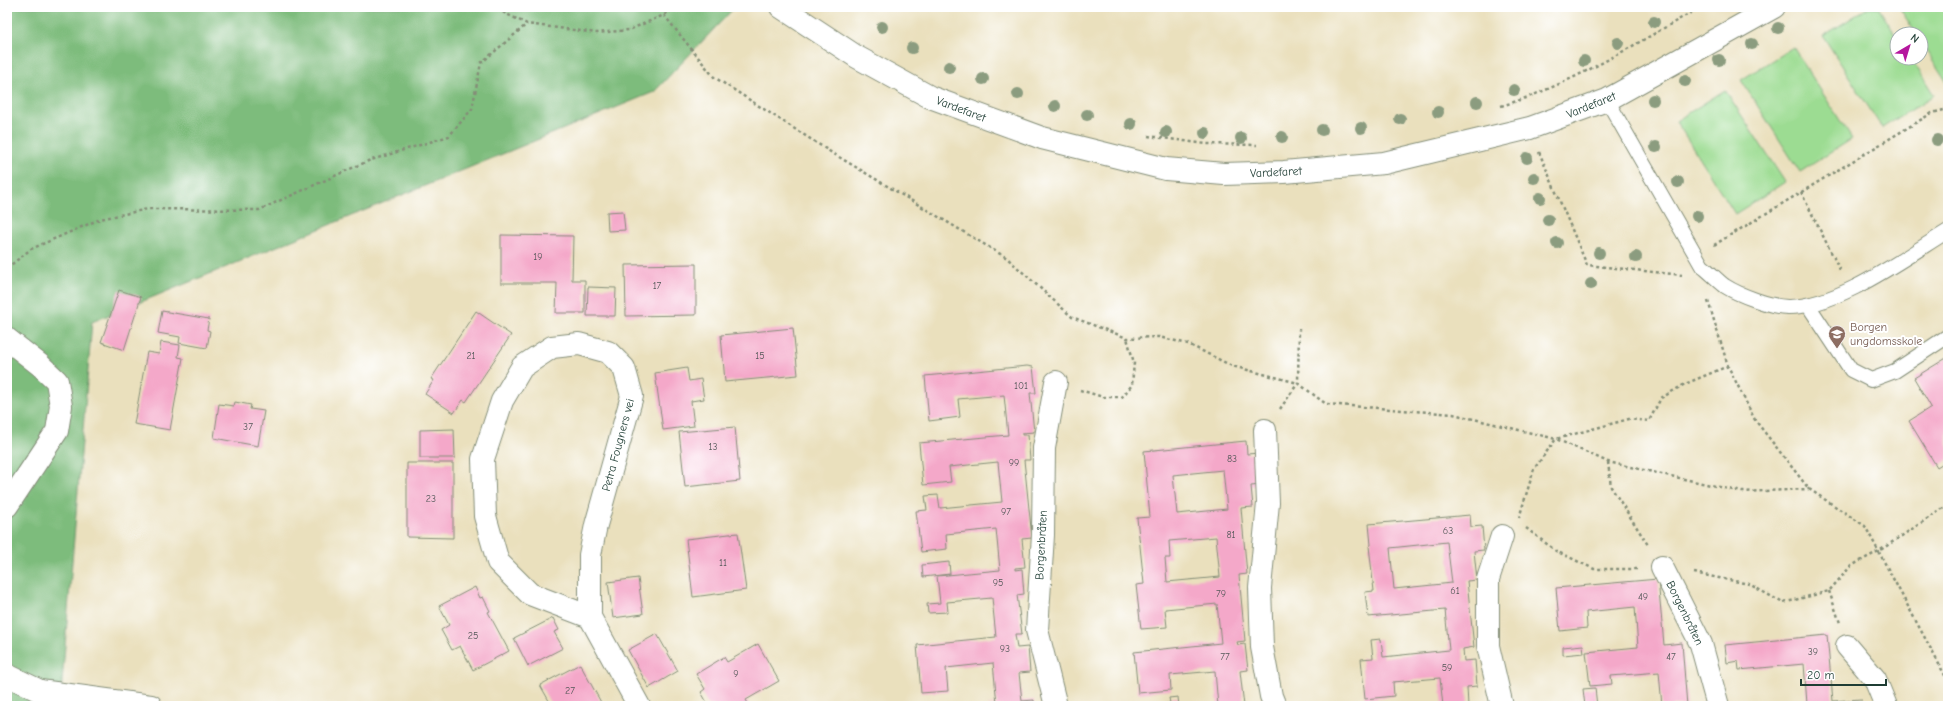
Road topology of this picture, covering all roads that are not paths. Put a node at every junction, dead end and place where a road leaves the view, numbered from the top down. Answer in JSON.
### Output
{"nodes":[{"id":1,"x":781,"y":7,"type":"edge"},
{"id":2,"x":1774,"y":7,"type":"edge"},
{"id":3,"x":1607,"y":100,"type":"junction"},
{"id":4,"x":1948,"y":231,"type":"edge"},
{"id":5,"x":1808,"y":305,"type":"junction"},
{"id":6,"x":1948,"y":336,"type":"edge"},
{"id":7,"x":7,"y":339,"type":"edge"},
{"id":8,"x":1056,"y":382,"type":"road end"},
{"id":9,"x":1265,"y":430,"type":"road end"},
{"id":10,"x":7,"y":506,"type":"edge"},
{"id":11,"x":1502,"y":536,"type":"road end"},
{"id":12,"x":1662,"y":567,"type":"road end"},
{"id":13,"x":590,"y":617,"type":"junction"},
{"id":14,"x":1847,"y":646,"type":"road end"},
{"id":15,"x":7,"y":675,"type":"edge"},
{"id":16,"x":151,"y":706,"type":"edge"},
{"id":17,"x":639,"y":706,"type":"edge"},
{"id":18,"x":1056,"y":706,"type":"edge"},
{"id":19,"x":1275,"y":706,"type":"edge"},
{"id":20,"x":1502,"y":706,"type":"edge"},
{"id":21,"x":1718,"y":706,"type":"edge"},
{"id":22,"x":1886,"y":706,"type":"edge"}],
"edges":[{"from":1,"to":3,"type":"street","name":"Vardefaret"},
{"from":2,"to":3,"type":"street","name":"Vardefaret"},
{"from":3,"to":5,"type":"lane"},
{"from":4,"to":5,"type":"lane"},
{"from":5,"to":6,"type":"lane"},
{"from":7,"to":10,"type":"street"},
{"from":8,"to":18,"type":"street","name":"Borgenbråten"},
{"from":9,"to":19,"type":"street"},
{"from":11,"to":20,"type":"street"},
{"from":12,"to":21,"type":"street","name":"Borgenbråten"},
{"from":13,"to":13,"type":"street","name":"Petra Fougners vei"},
{"from":13,"to":17,"type":"street","name":"Petra Fougners vei"},
{"from":14,"to":22,"type":"street"},
{"from":15,"to":16,"type":"street"}]}
